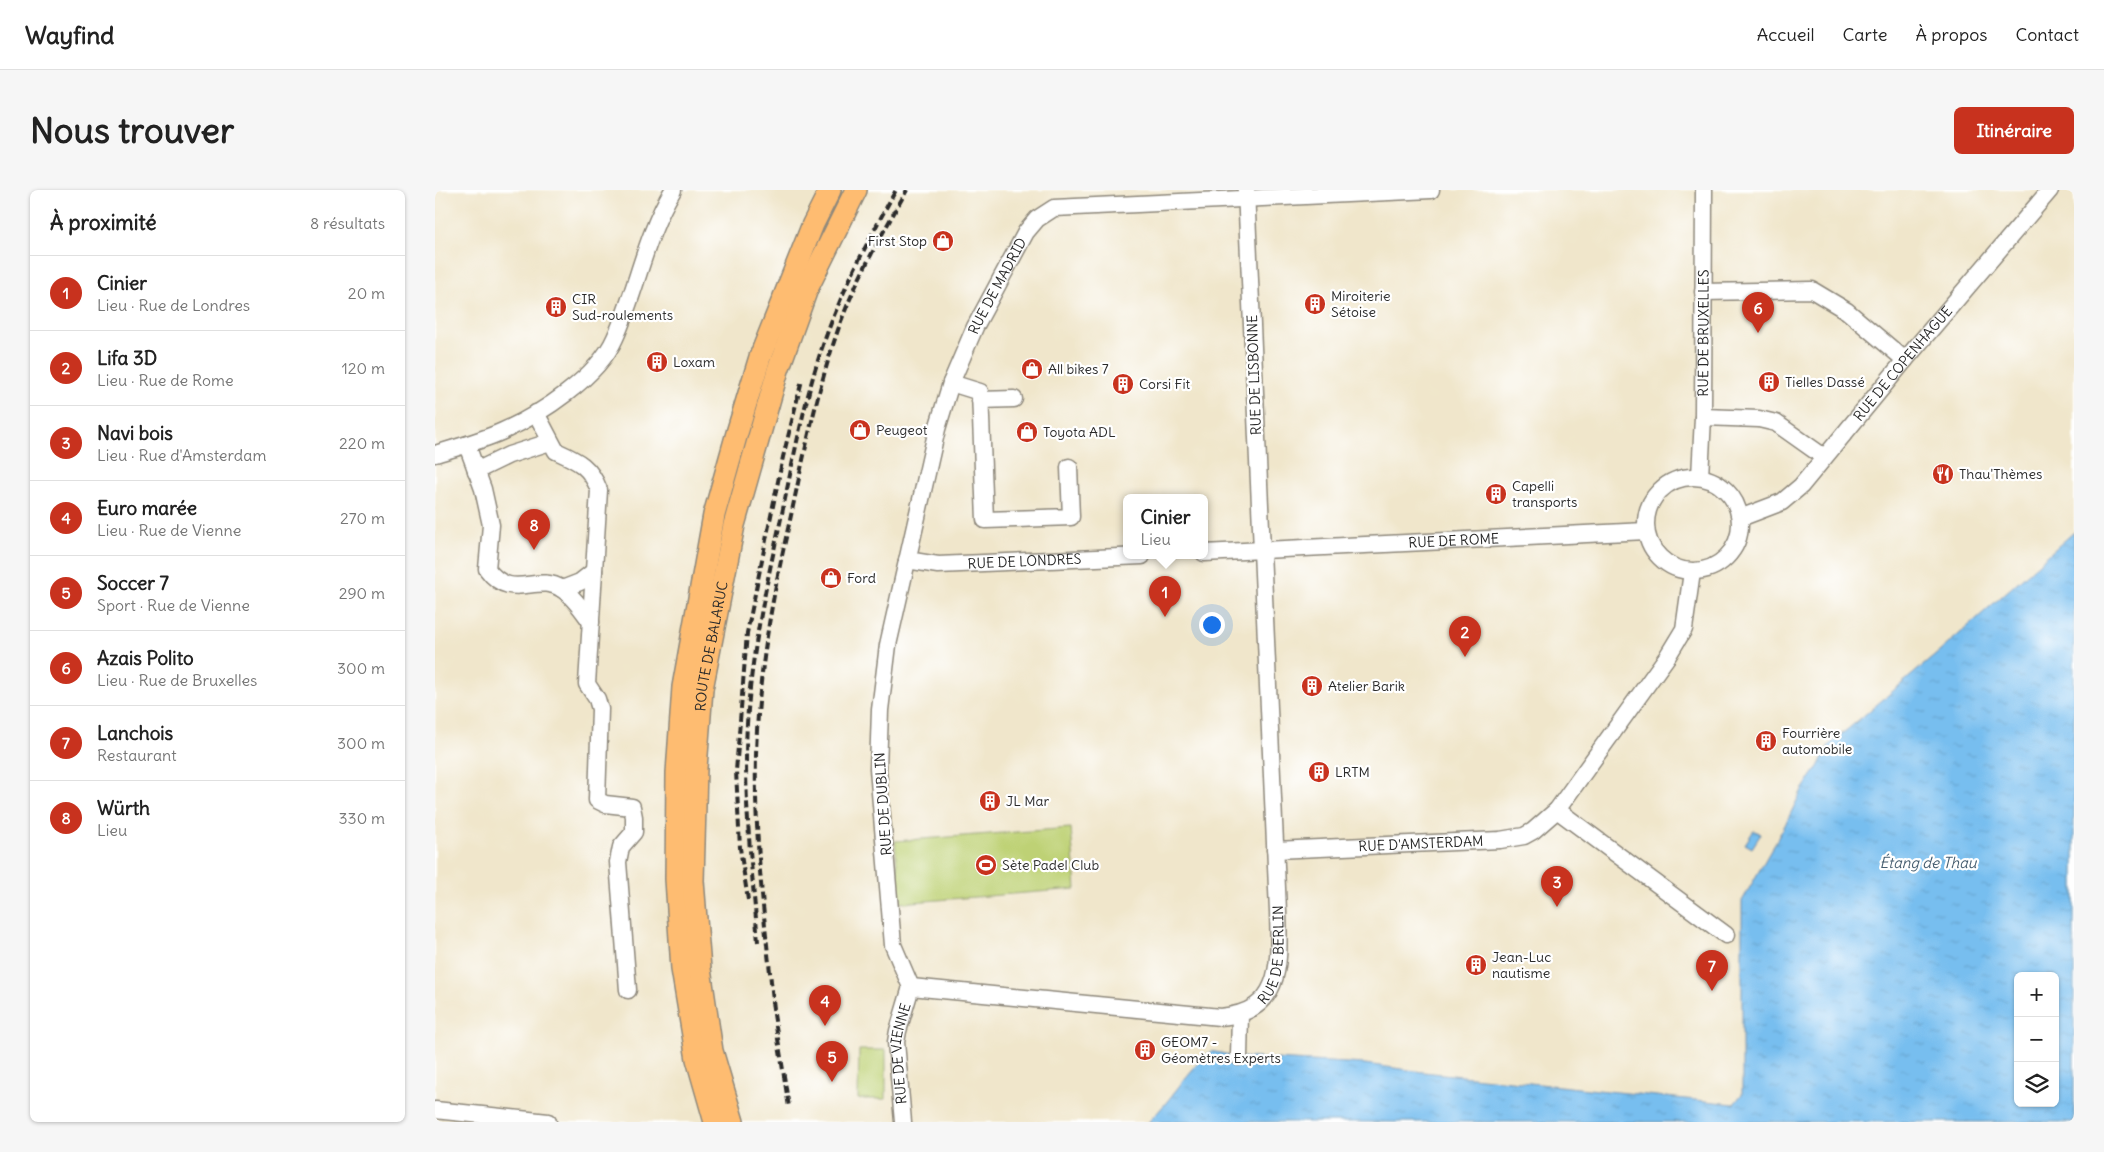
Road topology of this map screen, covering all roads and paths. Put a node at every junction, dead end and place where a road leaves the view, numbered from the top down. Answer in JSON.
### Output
{"nodes":[{"id":1,"x":673,"y":190,"type":"edge"},
{"id":2,"x":830,"y":190,"type":"edge"},
{"id":3,"x":856,"y":190,"type":"edge"},
{"id":4,"x":1431,"y":190,"type":"edge"},
{"id":5,"x":1704,"y":190,"type":"edge"},
{"id":6,"x":2050,"y":190,"type":"edge"},
{"id":7,"x":1246,"y":194,"type":"edge"},
{"id":8,"x":1703,"y":292,"type":"junction"},
{"id":9,"x":1905,"y":360,"type":"junction"},
{"id":10,"x":951,"y":383,"type":"junction"},
{"id":11,"x":1014,"y":399,"type":"dead end"},
{"id":12,"x":980,"y":400,"type":"junction"},
{"id":13,"x":536,"y":413,"type":"junction"},
{"id":14,"x":1703,"y":417,"type":"junction"},
{"id":15,"x":549,"y":442,"type":"junction"},
{"id":16,"x":467,"y":445,"type":"junction"},
{"id":17,"x":435,"y":454,"type":"edge"},
{"id":18,"x":1824,"y":457,"type":"junction"},
{"id":19,"x":1069,"y":467,"type":"dead end"},
{"id":20,"x":476,"y":471,"type":"junction"},
{"id":21,"x":1700,"y":477,"type":"junction"},
{"id":22,"x":1740,"y":518,"type":"junction"},
{"id":23,"x":1646,"y":532,"type":"junction"},
{"id":24,"x":1261,"y":550,"type":"junction"},
{"id":25,"x":1208,"y":553,"type":"edge"},
{"id":26,"x":1123,"y":557,"type":"edge"},
{"id":27,"x":907,"y":560,"type":"junction"},
{"id":28,"x":594,"y":571,"type":"junction"},
{"id":29,"x":1692,"y":572,"type":"junction"},
{"id":30,"x":562,"y":589,"type":"junction"},
{"id":31,"x":591,"y":622,"type":"junction"},
{"id":32,"x":1557,"y":810,"type":"junction"},
{"id":33,"x":1275,"y":850,"type":"junction"},
{"id":34,"x":1726,"y":935,"type":"dead end"},
{"id":35,"x":911,"y":986,"type":"junction"},
{"id":36,"x":628,"y":990,"type":"dead end"},
{"id":37,"x":1240,"y":1014,"type":"junction"},
{"id":38,"x":1239,"y":1057,"type":"dead end"},
{"id":39,"x":435,"y":1110,"type":"edge"},
{"id":40,"x":548,"y":1122,"type":"edge"},
{"id":41,"x":715,"y":1122,"type":"edge"},
{"id":42,"x":733,"y":1122,"type":"edge"},
{"id":43,"x":903,"y":1122,"type":"edge"}],
"edges":[{"from":1,"to":13,"type":"street"},
{"from":2,"to":41,"type":"main road","name":"ROUTE DE BALARUC"},
{"from":3,"to":42,"type":"main road","name":"ROUTE DE BALARUC"},
{"from":4,"to":7,"type":"street","name":"RUE DE MADRID"},
{"from":5,"to":8,"type":"street","name":"RUE DE BRUXELLES"},
{"from":6,"to":9,"type":"street","name":"RUE DE COPENHAGUE"},
{"from":7,"to":10,"type":"street","name":"RUE DE MADRID"},
{"from":7,"to":24,"type":"street","name":"RUE DE LISBONNE"},
{"from":8,"to":9,"type":"street"},
{"from":8,"to":14,"type":"street","name":"RUE DE BRUXELLES"},
{"from":9,"to":18,"type":"street","name":"RUE DE COPENHAGUE"},
{"from":10,"to":12,"type":"street"},
{"from":10,"to":27,"type":"street","name":"RUE DE MADRID"},
{"from":11,"to":12,"type":"street"},
{"from":12,"to":19,"type":"street"},
{"from":13,"to":15,"type":"street"},
{"from":13,"to":16,"type":"street"},
{"from":14,"to":18,"type":"street"},
{"from":14,"to":21,"type":"street","name":"RUE DE BRUXELLES"},
{"from":15,"to":20,"type":"street"},
{"from":15,"to":28,"type":"street"},
{"from":16,"to":17,"type":"street"},
{"from":16,"to":20,"type":"street"},
{"from":18,"to":22,"type":"street","name":"RUE DE COPENHAGUE"},
{"from":20,"to":30,"type":"street"},
{"from":21,"to":22,"type":"street"},
{"from":21,"to":23,"type":"street"},
{"from":22,"to":29,"type":"street"},
{"from":23,"to":24,"type":"street","name":"RUE DE ROME"},
{"from":23,"to":29,"type":"street"},
{"from":24,"to":25,"type":"street"},
{"from":24,"to":33,"type":"street","name":"RUE DE BERLIN"},
{"from":26,"to":27,"type":"street","name":"RUE DE LONDRES"},
{"from":27,"to":35,"type":"street","name":"RUE DE DUBLIN"},
{"from":28,"to":30,"type":"street"},
{"from":28,"to":31,"type":"street"},
{"from":29,"to":32,"type":"street","name":"RUE D'AMSTERDAM"},
{"from":30,"to":31,"type":"street"},
{"from":31,"to":36,"type":"street"},
{"from":32,"to":33,"type":"street","name":"RUE D'AMSTERDAM"},
{"from":32,"to":34,"type":"street"},
{"from":33,"to":37,"type":"street","name":"RUE DE BERLIN"},
{"from":35,"to":37,"type":"street","name":"RUE DE BERLIN"},
{"from":35,"to":43,"type":"street","name":"RUE DE VIENNE"},
{"from":37,"to":38,"type":"street"},
{"from":39,"to":40,"type":"street"}]}
